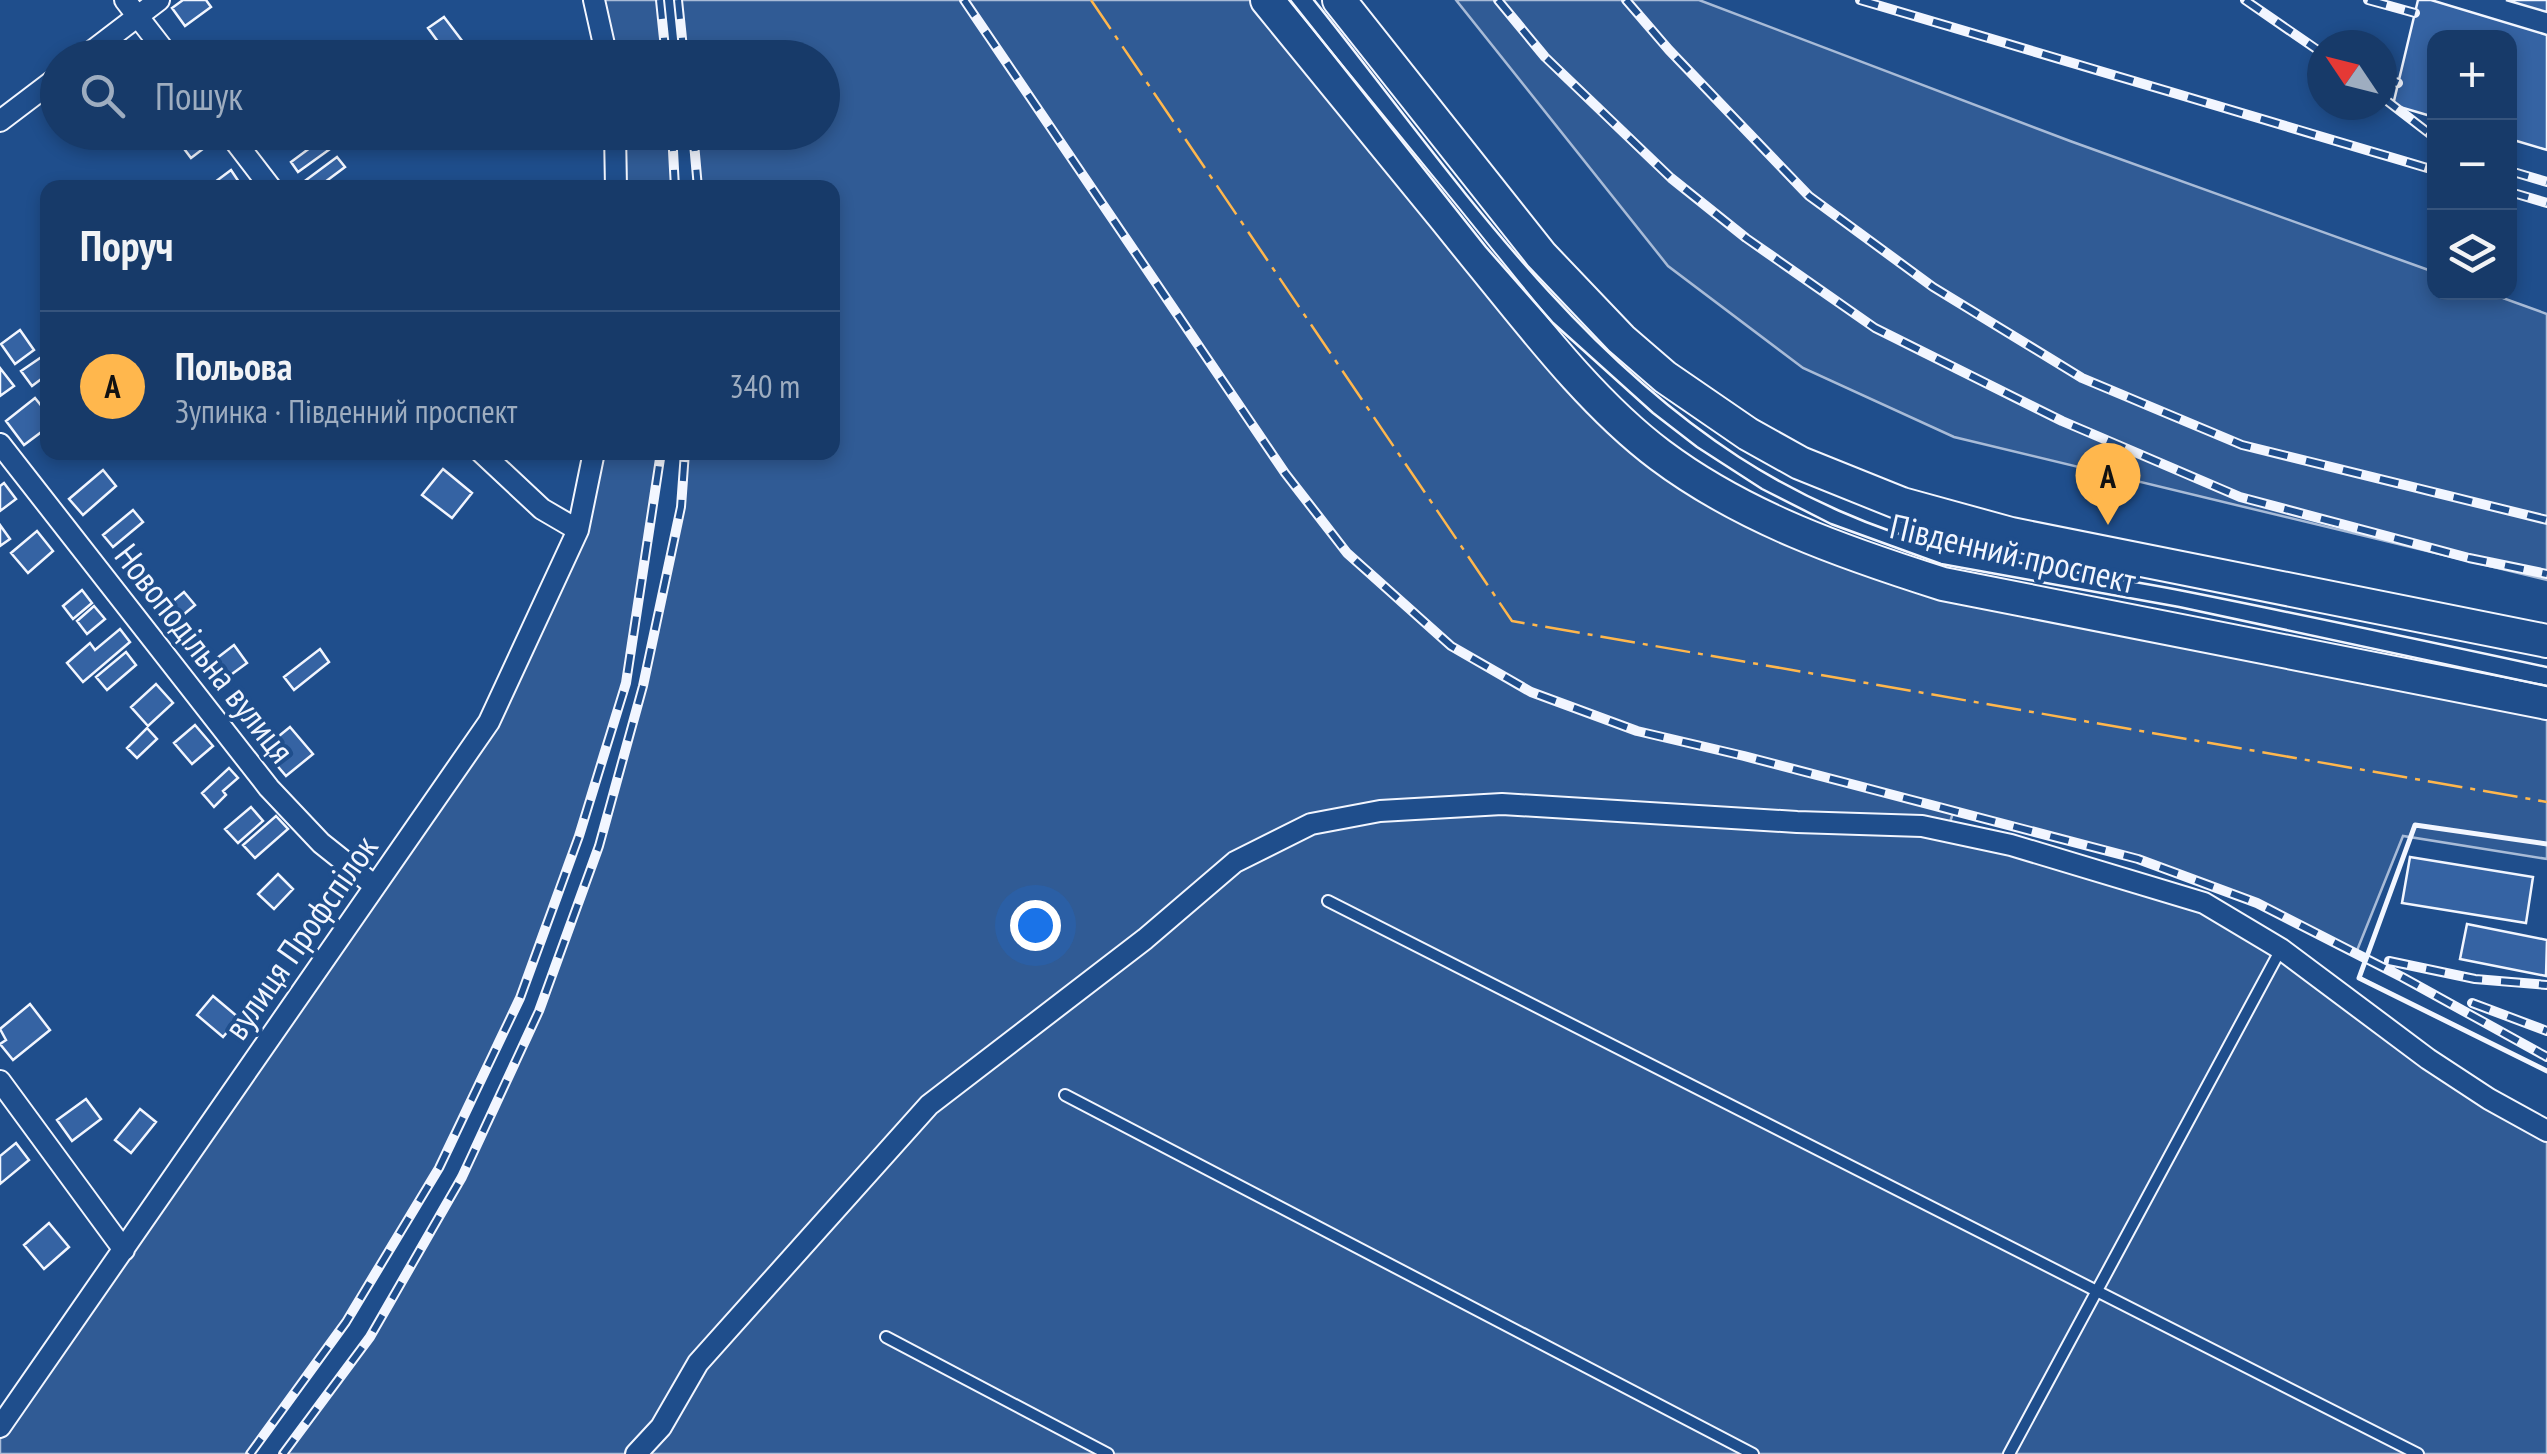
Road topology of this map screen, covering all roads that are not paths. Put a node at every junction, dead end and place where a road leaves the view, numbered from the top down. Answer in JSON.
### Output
{"nodes":[{"id":1,"x":158,"y":0,"type":"edge"},
{"id":2,"x":594,"y":0,"type":"edge"},
{"id":3,"x":1267,"y":0,"type":"edge"},
{"id":4,"x":1340,"y":0,"type":"edge"},
{"id":5,"x":132,"y":8,"type":"edge"},
{"id":6,"x":101,"y":40,"type":"edge"},
{"id":7,"x":156,"y":40,"type":"edge"},
{"id":8,"x":603,"y":40,"type":"edge"},
{"id":9,"x":40,"y":90,"type":"edge"},
{"id":10,"x":0,"y":120,"type":"edge"},
{"id":11,"x":242,"y":150,"type":"edge"},
{"id":12,"x":615,"y":150,"type":"edge"},
{"id":13,"x":265,"y":180,"type":"edge"},
{"id":14,"x":616,"y":180,"type":"edge"},
{"id":15,"x":0,"y":444,"type":"edge"},
{"id":16,"x":490,"y":460,"type":"edge"},
{"id":17,"x":592,"y":460,"type":"edge"},
{"id":18,"x":578,"y":530,"type":"junction"},
{"id":19,"x":2547,"y":641,"type":"edge"},
{"id":20,"x":2547,"y":703,"type":"edge"},
{"id":21,"x":374,"y":886,"type":"junction"},
{"id":22,"x":1328,"y":902,"type":"dead end"},
{"id":23,"x":2280,"y":948,"type":"junction"},
{"id":24,"x":0,"y":1082,"type":"edge"},
{"id":25,"x":1066,"y":1095,"type":"dead end"},
{"id":26,"x":2547,"y":1131,"type":"edge"},
{"id":27,"x":124,"y":1250,"type":"junction"},
{"id":28,"x":2097,"y":1292,"type":"junction"},
{"id":29,"x":886,"y":1336,"type":"dead end"},
{"id":30,"x":0,"y":1428,"type":"edge"},
{"id":31,"x":636,"y":1454,"type":"edge"},
{"id":32,"x":1108,"y":1454,"type":"edge"},
{"id":33,"x":1753,"y":1454,"type":"edge"},
{"id":34,"x":2009,"y":1454,"type":"edge"},
{"id":35,"x":2418,"y":1454,"type":"edge"}],
"edges":[{"from":1,"to":5,"type":"street"},
{"from":2,"to":8,"type":"street"},
{"from":3,"to":20,"type":"main road","name":"Південний проспект"},
{"from":4,"to":19,"type":"main road","name":"Південний проспект"},
{"from":5,"to":6,"type":"street"},
{"from":5,"to":7,"type":"street"},
{"from":9,"to":10,"type":"street"},
{"from":11,"to":13,"type":"street"},
{"from":12,"to":14,"type":"street"},
{"from":15,"to":21,"type":"street","name":"Новоподільна вулиця"},
{"from":16,"to":18,"type":"street"},
{"from":17,"to":18,"type":"street","name":"вулиця Профспілок"},
{"from":18,"to":21,"type":"street","name":"вулиця Профспілок"},
{"from":21,"to":27,"type":"street","name":"вулиця Профспілок"},
{"from":22,"to":28,"type":"lane"},
{"from":23,"to":26,"type":"street"},
{"from":23,"to":28,"type":"lane"},
{"from":23,"to":31,"type":"street"},
{"from":24,"to":27,"type":"street"},
{"from":25,"to":33,"type":"lane"},
{"from":27,"to":30,"type":"street","name":"вулиця Профспілок"},
{"from":28,"to":34,"type":"lane"},
{"from":28,"to":35,"type":"lane"},
{"from":29,"to":32,"type":"lane"}]}
